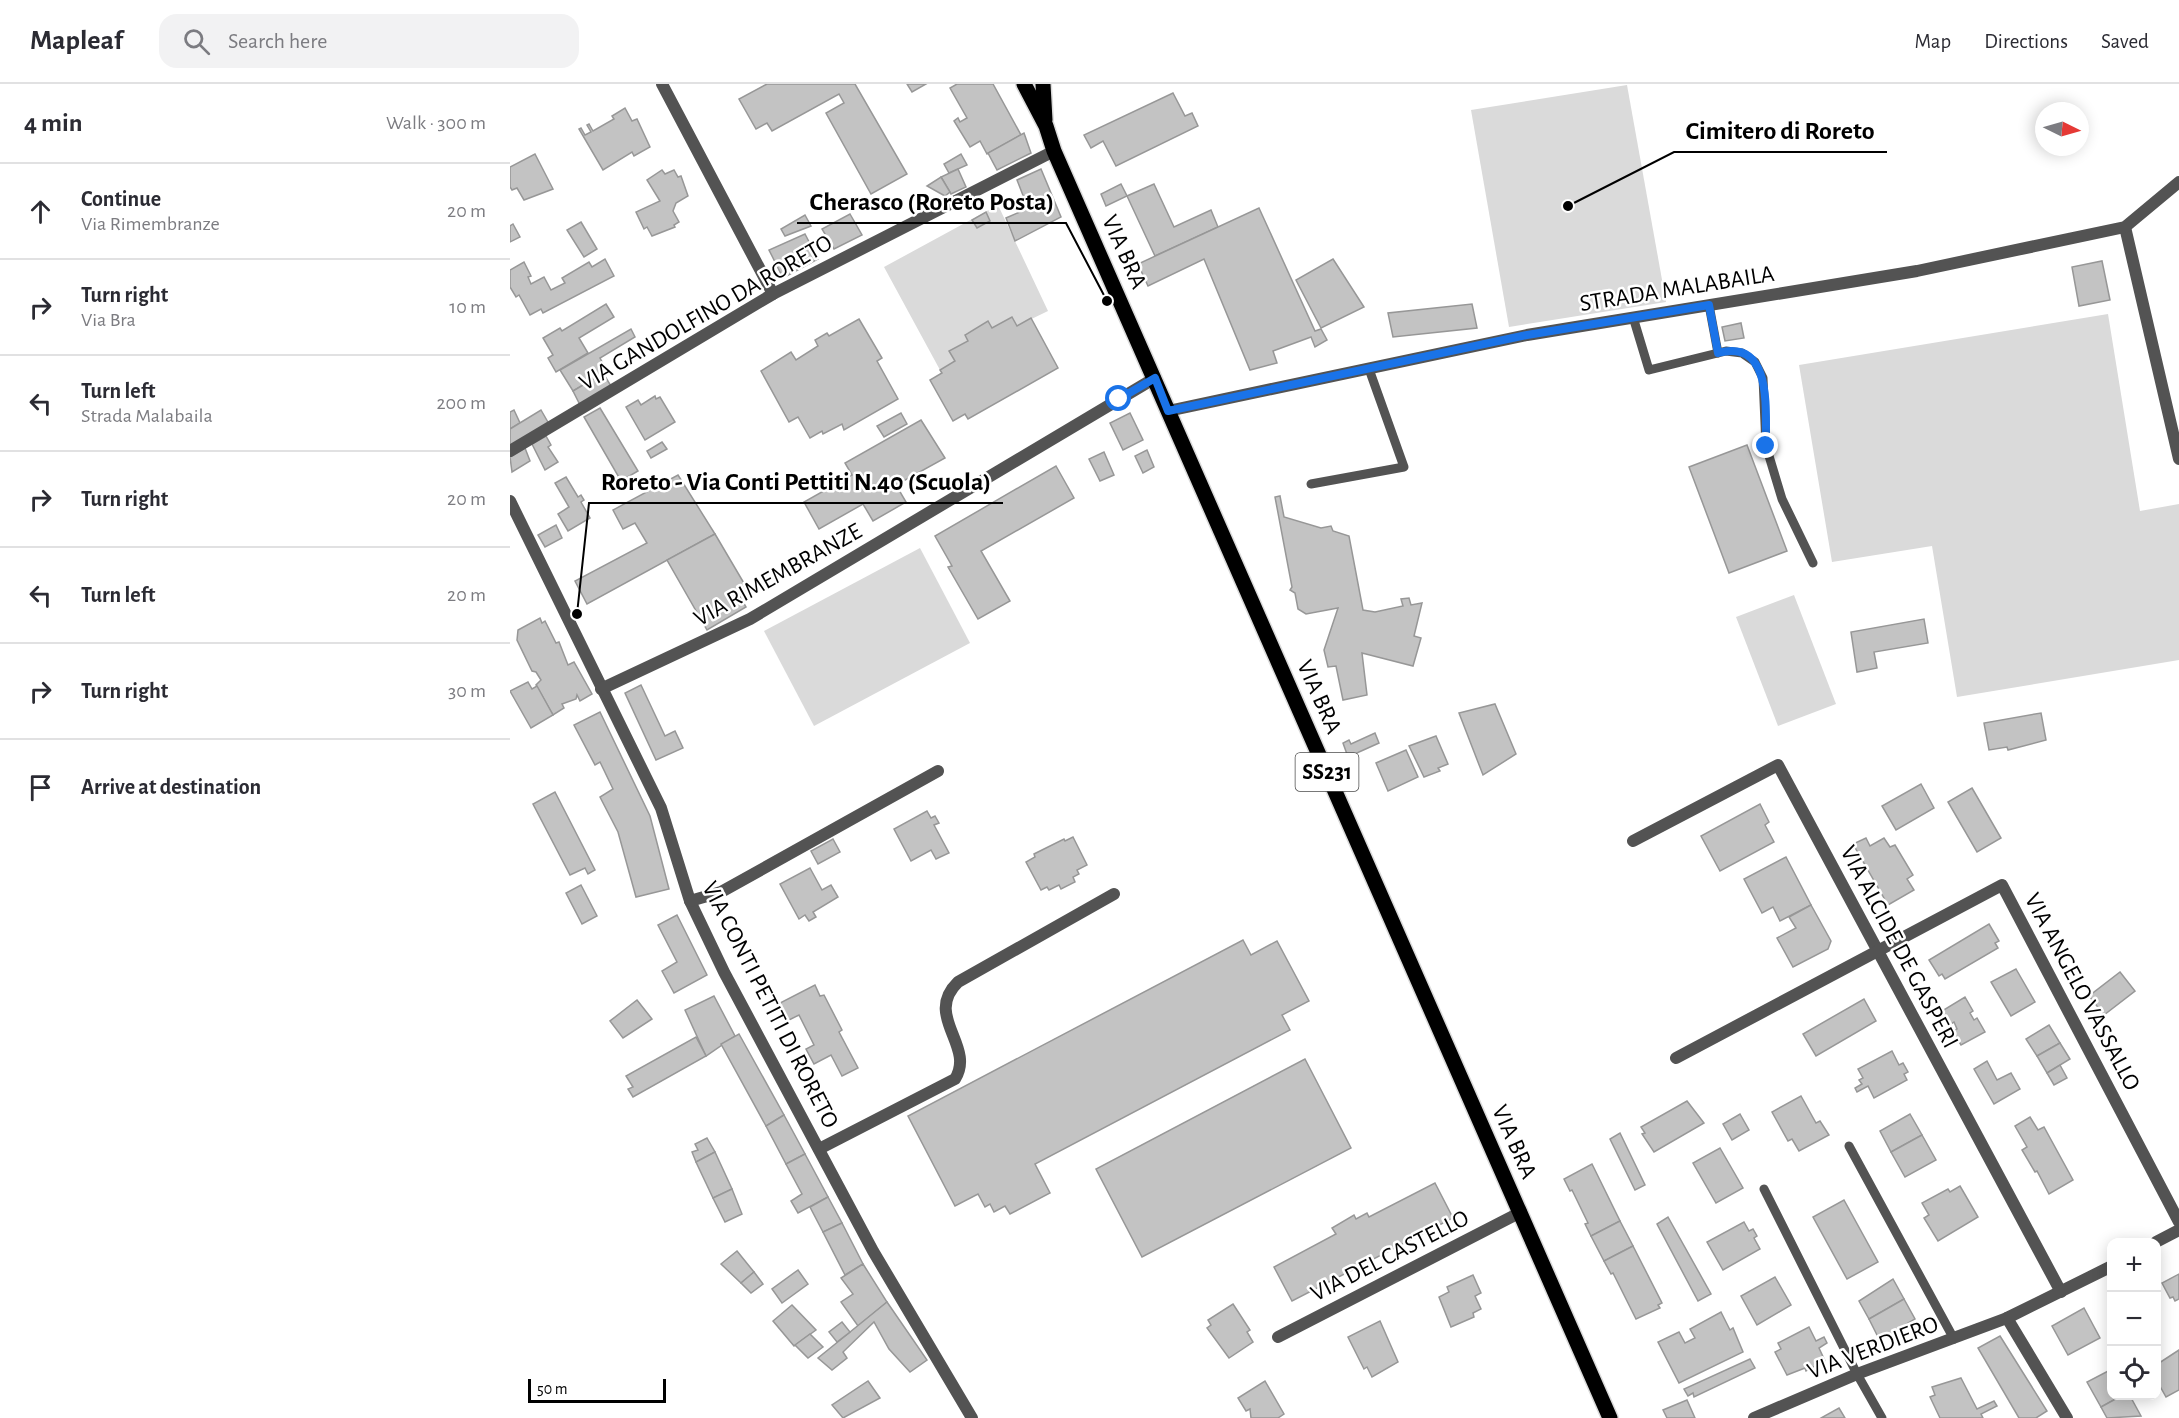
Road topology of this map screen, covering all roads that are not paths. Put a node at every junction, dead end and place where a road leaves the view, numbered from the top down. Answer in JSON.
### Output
{"nodes":[{"id":1,"x":662,"y":84,"type":"edge"},
{"id":2,"x":1024,"y":84,"type":"edge"},
{"id":3,"x":1043,"y":84,"type":"edge"},
{"id":4,"x":1046,"y":126,"type":"junction"},
{"id":5,"x":1054,"y":151,"type":"junction"},
{"id":6,"x":2179,"y":182,"type":"edge"},
{"id":7,"x":2125,"y":226,"type":"junction"},
{"id":8,"x":773,"y":294,"type":"junction"},
{"id":9,"x":1709,"y":305,"type":"junction"},
{"id":10,"x":1634,"y":317,"type":"junction"},
{"id":11,"x":1718,"y":353,"type":"junction"},
{"id":12,"x":1368,"y":369,"type":"junction"},
{"id":13,"x":1155,"y":378,"type":"junction"},
{"id":14,"x":1168,"y":411,"type":"junction"},
{"id":15,"x":510,"y":451,"type":"edge"},
{"id":16,"x":2179,"y":459,"type":"edge"},
{"id":17,"x":1311,"y":484,"type":"dead end"},
{"id":18,"x":510,"y":501,"type":"edge"},
{"id":19,"x":1813,"y":563,"type":"dead end"},
{"id":20,"x":601,"y":689,"type":"junction"},
{"id":21,"x":938,"y":771,"type":"dead end"},
{"id":22,"x":1633,"y":841,"type":"dead end"},
{"id":23,"x":1114,"y":894,"type":"dead end"},
{"id":24,"x":690,"y":901,"type":"junction"},
{"id":25,"x":1877,"y":950,"type":"junction"},
{"id":26,"x":1676,"y":1058,"type":"dead end"},
{"id":27,"x":1849,"y":1146,"type":"dead end"},
{"id":28,"x":819,"y":1149,"type":"junction"},
{"id":29,"x":1764,"y":1189,"type":"dead end"},
{"id":30,"x":1521,"y":1212,"type":"junction"},
{"id":31,"x":2179,"y":1222,"type":"edge"},
{"id":32,"x":2179,"y":1230,"type":"edge"},
{"id":33,"x":2161,"y":1239,"type":"edge"},
{"id":34,"x":2107,"y":1269,"type":"edge"},
{"id":35,"x":2061,"y":1292,"type":"junction"},
{"id":36,"x":2007,"y":1318,"type":"junction"},
{"id":37,"x":1278,"y":1338,"type":"dead end"},
{"id":38,"x":1954,"y":1339,"type":"junction"},
{"id":39,"x":1857,"y":1374,"type":"junction"},
{"id":40,"x":972,"y":1418,"type":"edge"},
{"id":41,"x":1610,"y":1418,"type":"edge"},
{"id":42,"x":1754,"y":1418,"type":"edge"},
{"id":43,"x":1882,"y":1418,"type":"edge"},
{"id":44,"x":2067,"y":1418,"type":"edge"}],
"edges":[{"from":1,"to":8,"type":"street"},
{"from":2,"to":4,"type":"main road","number":"SS231"},
{"from":3,"to":4,"type":"main road","number":"SS231"},
{"from":4,"to":5,"type":"main road","name":"VIA BRA","number":"SS231"},
{"from":5,"to":8,"type":"street","name":"VIA GANDOLFINO DA RORETO"},
{"from":5,"to":13,"type":"main road","name":"VIA BRA","number":"SS231"},
{"from":6,"to":7,"type":"street","name":"STRADA MALABAILA"},
{"from":7,"to":9,"type":"street","name":"STRADA MALABAILA"},
{"from":7,"to":16,"type":"street"},
{"from":8,"to":15,"type":"street","name":"VIA GANDOLFINO DA RORETO"},
{"from":9,"to":10,"type":"street","name":"STRADA MALABAILA"},
{"from":9,"to":11,"type":"lane"},
{"from":10,"to":11,"type":"lane"},
{"from":10,"to":12,"type":"street","name":"STRADA MALABAILA"},
{"from":11,"to":19,"type":"lane"},
{"from":12,"to":14,"type":"street","name":"STRADA MALABAILA"},
{"from":12,"to":17,"type":"lane"},
{"from":13,"to":14,"type":"main road","name":"VIA BRA","number":"SS231"},
{"from":13,"to":20,"type":"street","name":"VIA RIMEMBRANZE"},
{"from":14,"to":30,"type":"main road","name":"VIA BRA","number":"SS231"},
{"from":18,"to":20,"type":"street","name":"VIA CONTI PETITI DI RORETO"},
{"from":20,"to":24,"type":"street","name":"VIA CONTI PETITI DI RORETO"},
{"from":21,"to":24,"type":"street"},
{"from":22,"to":25,"type":"street","name":"VIA ALCIDE DE GASPERI"},
{"from":23,"to":28,"type":"street"},
{"from":24,"to":28,"type":"street","name":"VIA CONTI PETITI DI RORETO"},
{"from":25,"to":26,"type":"street","name":"VIA ANGELO VASSALLO"},
{"from":25,"to":31,"type":"street","name":"VIA ANGELO VASSALLO"},
{"from":25,"to":35,"type":"street","name":"VIA ALCIDE DE GASPERI"},
{"from":27,"to":38,"type":"lane"},
{"from":28,"to":40,"type":"street","name":"VIA CONTI PETITI DI RORETO"},
{"from":29,"to":39,"type":"lane"},
{"from":30,"to":37,"type":"street","name":"VIA DEL CASTELLO"},
{"from":30,"to":41,"type":"main road","name":"VIA BRA","number":"SS231"},
{"from":32,"to":33,"type":"street"},
{"from":34,"to":35,"type":"street","name":"VIA VERDIERO"},
{"from":35,"to":36,"type":"street","name":"VIA VERDIERO"},
{"from":36,"to":38,"type":"street","name":"VIA VERDIERO"},
{"from":36,"to":44,"type":"street"},
{"from":38,"to":39,"type":"street","name":"VIA VERDIERO"},
{"from":39,"to":42,"type":"street","name":"VIA VERDIERO"},
{"from":39,"to":43,"type":"lane"}]}
